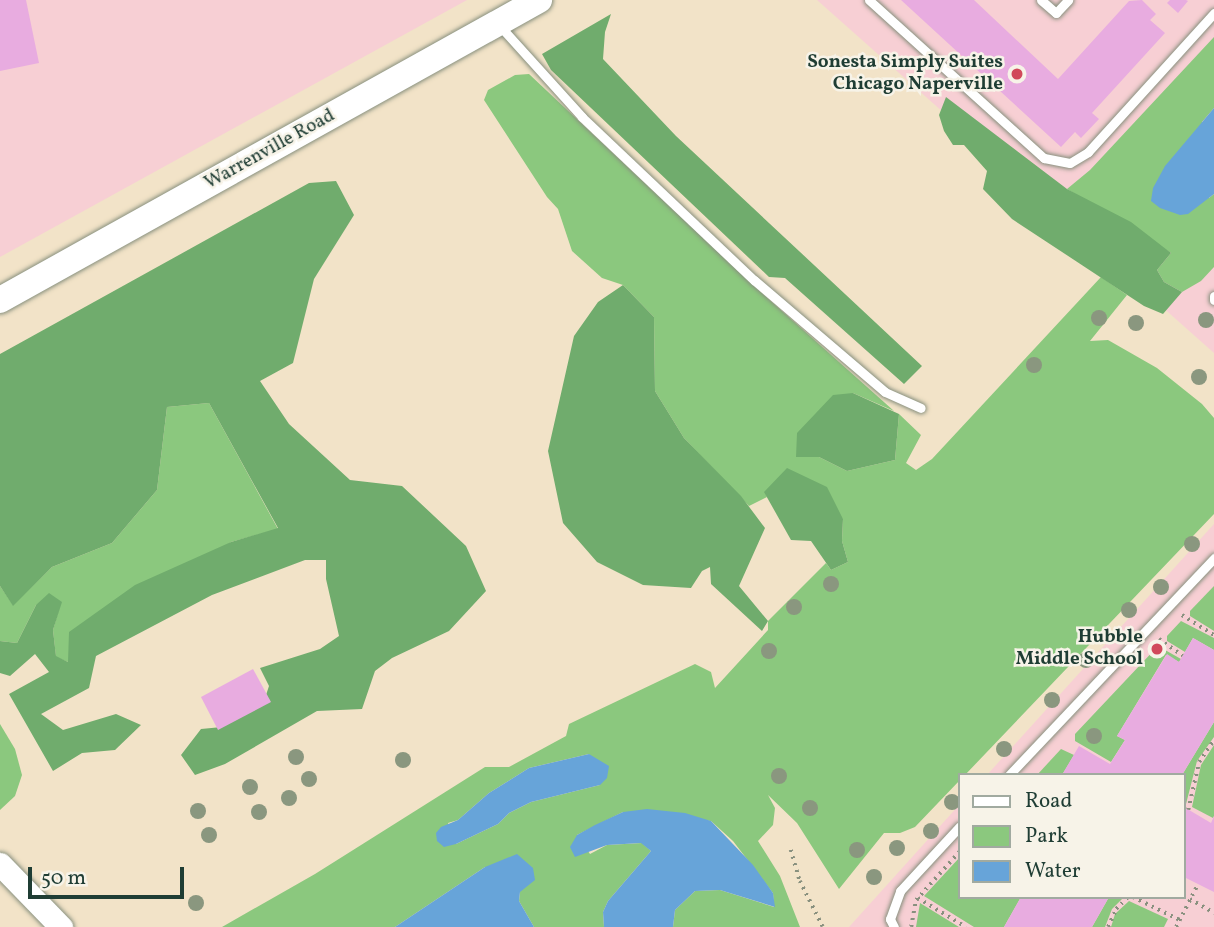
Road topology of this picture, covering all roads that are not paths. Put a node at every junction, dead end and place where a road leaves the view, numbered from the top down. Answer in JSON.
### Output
{"nodes":[{"id":1,"x":539,"y":0,"type":"edge"},
{"id":2,"x":869,"y":0,"type":"edge"},
{"id":3,"x":1041,"y":0,"type":"edge"},
{"id":4,"x":1068,"y":0,"type":"edge"},
{"id":5,"x":1214,"y":13,"type":"edge"},
{"id":6,"x":498,"y":24,"type":"junction"},
{"id":7,"x":0,"y":300,"type":"edge"},
{"id":8,"x":921,"y":408,"type":"dead end"},
{"id":9,"x":1214,"y":558,"type":"edge"},
{"id":10,"x":1011,"y":773,"type":"edge"},
{"id":11,"x":958,"y":829,"type":"edge"},
{"id":12,"x":0,"y":864,"type":"edge"},
{"id":13,"x":61,"y":927,"type":"edge"},
{"id":14,"x":894,"y":927,"type":"edge"}],
"edges":[{"from":1,"to":6,"type":"main road","name":"Warrenville Road"},
{"from":2,"to":5,"type":"lane"},
{"from":3,"to":4,"type":"lane"},
{"from":6,"to":7,"type":"main road","name":"Warrenville Road"},
{"from":6,"to":8,"type":"lane"},
{"from":9,"to":10,"type":"lane"},
{"from":11,"to":14,"type":"lane"},
{"from":12,"to":13,"type":"street"}]}
